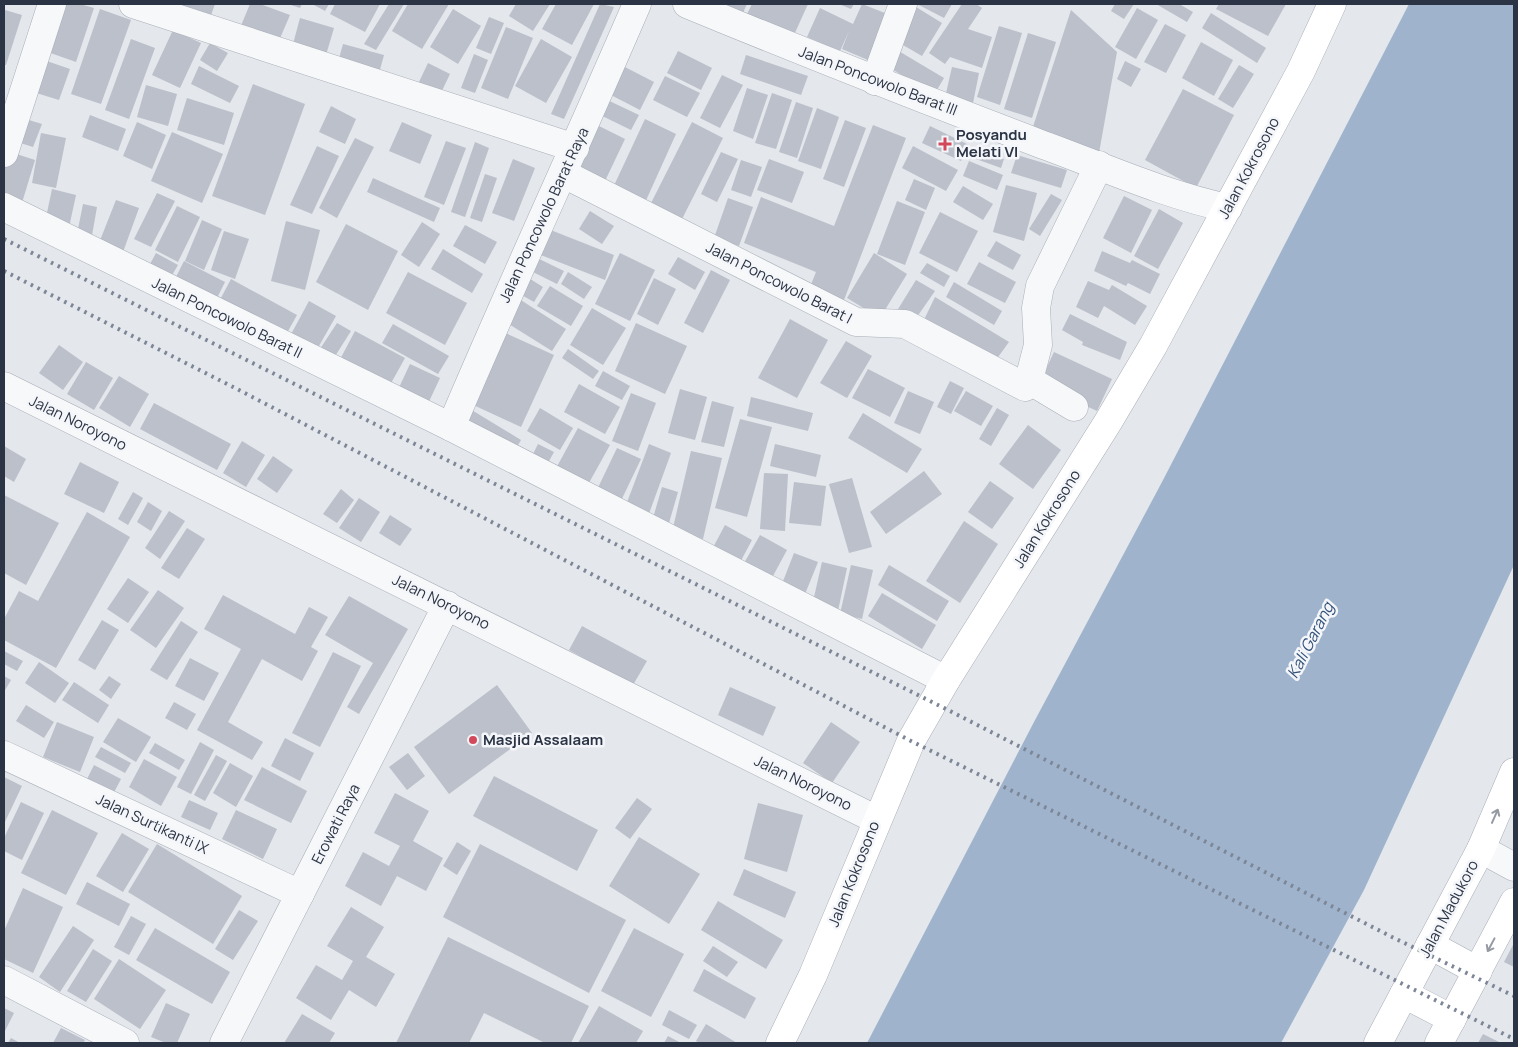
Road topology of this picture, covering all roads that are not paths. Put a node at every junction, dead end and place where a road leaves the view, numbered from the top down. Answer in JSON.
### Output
{"nodes":[{"id":1,"x":52,"y":4,"type":"edge"},
{"id":2,"x":133,"y":4,"type":"edge"},
{"id":3,"x":637,"y":4,"type":"edge"},
{"id":4,"x":687,"y":4,"type":"edge"},
{"id":5,"x":903,"y":4,"type":"edge"},
{"id":6,"x":1332,"y":4,"type":"edge"},
{"id":7,"x":875,"y":81,"type":"junction"},
{"id":8,"x":575,"y":148,"type":"junction"},
{"id":9,"x":4,"y":153,"type":"edge"},
{"id":10,"x":1099,"y":165,"type":"junction"},
{"id":11,"x":564,"y":174,"type":"junction"},
{"id":12,"x":4,"y":207,"type":"edge"},
{"id":13,"x":1228,"y":208,"type":"junction"},
{"id":14,"x":1029,"y":380,"type":"junction"},
{"id":15,"x":4,"y":386,"type":"edge"},
{"id":16,"x":1074,"y":406,"type":"dead end"},
{"id":17,"x":451,"y":427,"type":"junction"},
{"id":18,"x":447,"y":606,"type":"junction"},
{"id":19,"x":946,"y":680,"type":"junction"},
{"id":20,"x":4,"y":755,"type":"edge"},
{"id":21,"x":1514,"y":772,"type":"edge"},
{"id":22,"x":877,"y":820,"type":"junction"},
{"id":23,"x":1481,"y":849,"type":"junction"},
{"id":24,"x":1514,"y":867,"type":"edge"},
{"id":25,"x":300,"y":894,"type":"junction"},
{"id":26,"x":1514,"y":902,"type":"edge"},
{"id":27,"x":1430,"y":945,"type":"junction"},
{"id":28,"x":1478,"y":971,"type":"junction"},
{"id":29,"x":4,"y":980,"type":"edge"},
{"id":30,"x":1404,"y":994,"type":"junction"},
{"id":31,"x":1452,"y":1019,"type":"junction"},
{"id":32,"x":125,"y":1043,"type":"edge"},
{"id":33,"x":224,"y":1043,"type":"edge"},
{"id":34,"x":780,"y":1043,"type":"edge"},
{"id":35,"x":1378,"y":1043,"type":"edge"},
{"id":36,"x":1439,"y":1043,"type":"edge"}],
"edges":[{"from":1,"to":9,"type":"street"},
{"from":2,"to":8,"type":"street"},
{"from":3,"to":8,"type":"street","name":"Jalan Poncowolo Barat Raya"},
{"from":4,"to":7,"type":"street","name":"Jalan Poncowolo Barat III"},
{"from":5,"to":7,"type":"street"},
{"from":6,"to":13,"type":"street","name":"Jalan Kokrosono"},
{"from":7,"to":10,"type":"street","name":"Jalan Poncowolo Barat III"},
{"from":8,"to":11,"type":"street","name":"Jalan Poncowolo Barat Raya"},
{"from":10,"to":13,"type":"street","name":"Jalan Poncowolo Barat III"},
{"from":10,"to":14,"type":"street"},
{"from":11,"to":14,"type":"street","name":"Jalan Poncowolo Barat I"},
{"from":11,"to":17,"type":"street","name":"Jalan Poncowolo Barat Raya"},
{"from":12,"to":17,"type":"street","name":"Jalan Poncowolo Barat II"},
{"from":13,"to":19,"type":"street","name":"Jalan Kokrosono"},
{"from":14,"to":16,"type":"street","name":"Jalan Poncowolo Barat I"},
{"from":15,"to":18,"type":"street","name":"Jalan Noroyono"},
{"from":17,"to":19,"type":"street"},
{"from":18,"to":22,"type":"street","name":"Jalan Noroyono"},
{"from":18,"to":25,"type":"street","name":"Erowati Raya"},
{"from":19,"to":22,"type":"street","name":"Jalan Kokrosono"},
{"from":20,"to":25,"type":"street","name":"Jalan Surtikanti IX"},
{"from":23,"to":21,"type":"street","name":"Jalan Madukoro","one_way":true},
{"from":22,"to":34,"type":"street","name":"Jalan Kokrosono"},
{"from":23,"to":24,"type":"street"},
{"from":23,"to":27,"type":"street","name":"Jalan Madukoro"},
{"from":25,"to":33,"type":"street","name":"Erowati Raya"},
{"from":26,"to":28,"type":"street","one_way":true},
{"from":27,"to":28,"type":"street"},
{"from":27,"to":30,"type":"street","name":"Jalan Madukoro"},
{"from":28,"to":31,"type":"street"},
{"from":29,"to":32,"type":"street"},
{"from":30,"to":31,"type":"street"},
{"from":30,"to":35,"type":"street","name":"Jalan Madukoro"},
{"from":31,"to":36,"type":"street"}]}
